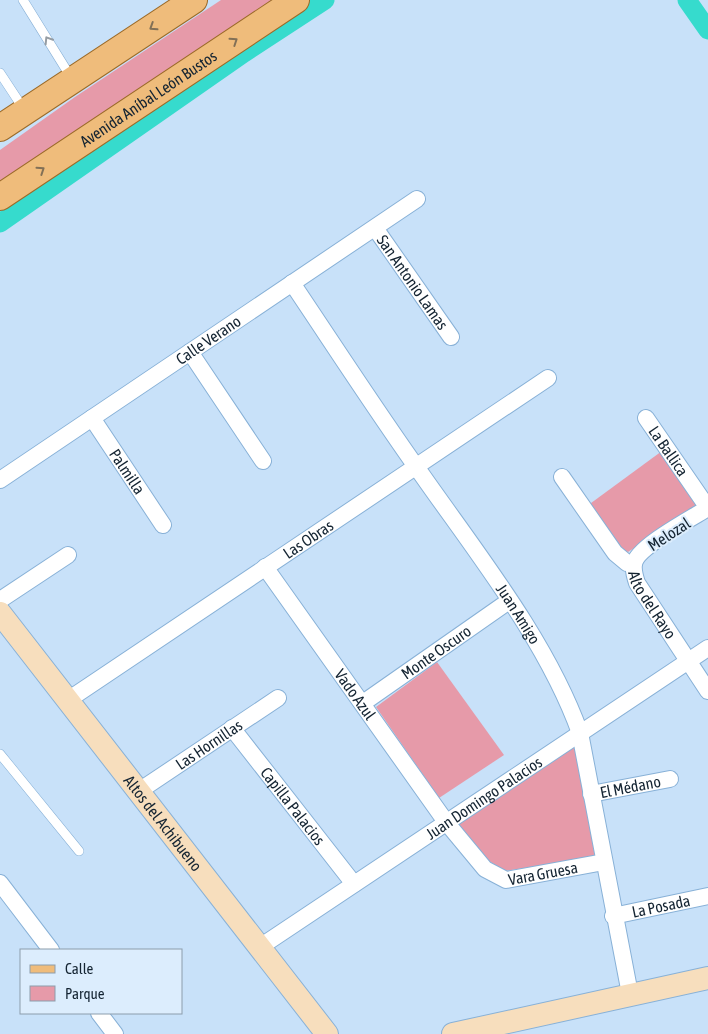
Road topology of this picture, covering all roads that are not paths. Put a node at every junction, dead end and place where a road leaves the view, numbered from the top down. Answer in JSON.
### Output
{"nodes":[{"id":1,"x":23,"y":0,"type":"edge"},
{"id":2,"x":194,"y":0,"type":"edge"},
{"id":3,"x":296,"y":0,"type":"edge"},
{"id":4,"x":0,"y":73,"type":"edge"},
{"id":5,"x":72,"y":79,"type":"junction"},
{"id":6,"x":25,"y":111,"type":"junction"},
{"id":7,"x":0,"y":128,"type":"edge"},
{"id":8,"x":0,"y":198,"type":"edge"},
{"id":9,"x":417,"y":200,"type":"dead end"},
{"id":10,"x":375,"y":228,"type":"junction"},
{"id":11,"x":292,"y":283,"type":"junction"},
{"id":12,"x":452,"y":337,"type":"dead end"},
{"id":13,"x":190,"y":352,"type":"junction"},
{"id":14,"x":548,"y":378,"type":"dead end"},
{"id":15,"x":92,"y":418,"type":"junction"},
{"id":16,"x":646,"y":418,"type":"dead end"},
{"id":17,"x":263,"y":461,"type":"dead end"},
{"id":18,"x":416,"y":467,"type":"junction"},
{"id":19,"x":562,"y":477,"type":"dead end"},
{"id":20,"x":0,"y":480,"type":"edge"},
{"id":21,"x":708,"y":508,"type":"edge"},
{"id":22,"x":163,"y":525,"type":"dead end"},
{"id":23,"x":68,"y":555,"type":"dead end"},
{"id":24,"x":634,"y":563,"type":"junction"},
{"id":25,"x":265,"y":567,"type":"junction"},
{"id":26,"x":0,"y":600,"type":"edge"},
{"id":27,"x":509,"y":602,"type":"junction"},
{"id":28,"x":0,"y":612,"type":"edge"},
{"id":29,"x":708,"y":648,"type":"edge"},
{"id":30,"x":688,"y":661,"type":"junction"},
{"id":31,"x":708,"y":691,"type":"edge"},
{"id":32,"x":278,"y":698,"type":"dead end"},
{"id":33,"x":68,"y":700,"type":"junction"},
{"id":34,"x":362,"y":703,"type":"junction"},
{"id":35,"x":232,"y":728,"type":"junction"},
{"id":36,"x":580,"y":733,"type":"junction"},
{"id":37,"x":0,"y":754,"type":"edge"},
{"id":38,"x":670,"y":779,"type":"dead end"},
{"id":39,"x":139,"y":791,"type":"junction"},
{"id":40,"x":591,"y":794,"type":"junction"},
{"id":41,"x":446,"y":822,"type":"junction"},
{"id":42,"x":79,"y":851,"type":"dead end"},
{"id":43,"x":604,"y":862,"type":"junction"},
{"id":44,"x":0,"y":884,"type":"edge"},
{"id":45,"x":354,"y":884,"type":"junction"},
{"id":46,"x":708,"y":896,"type":"edge"},
{"id":47,"x":613,"y":916,"type":"junction"},
{"id":48,"x":260,"y":948,"type":"junction"},
{"id":49,"x":50,"y":949,"type":"edge"},
{"id":50,"x":708,"y":978,"type":"edge"},
{"id":51,"x":630,"y":994,"type":"junction"},
{"id":52,"x":100,"y":1014,"type":"edge"},
{"id":53,"x":115,"y":1034,"type":"edge"},
{"id":54,"x":327,"y":1034,"type":"edge"},
{"id":55,"x":453,"y":1034,"type":"edge"}],
"edges":[{"from":5,"to":1,"type":"lane","one_way":true},
{"from":2,"to":5,"type":"main road","one_way":true},
{"from":8,"to":3,"type":"main road","name":"Avenida Aníbal León Bustos","one_way":true},
{"from":4,"to":6,"type":"lane"},
{"from":5,"to":6,"type":"main road"},
{"from":6,"to":7,"type":"main road"},
{"from":9,"to":10,"type":"street","name":"Calle Verano"},
{"from":10,"to":11,"type":"street","name":"Calle Verano"},
{"from":10,"to":12,"type":"street","name":"San Antonio Lamas"},
{"from":11,"to":13,"type":"street","name":"Calle Verano"},
{"from":11,"to":18,"type":"street","name":"Juan Amigo"},
{"from":13,"to":15,"type":"street","name":"Calle Verano"},
{"from":13,"to":17,"type":"street"},
{"from":14,"to":18,"type":"street","name":"Las Obras"},
{"from":15,"to":20,"type":"street","name":"Calle Verano"},
{"from":15,"to":22,"type":"street","name":"Palmilla"},
{"from":16,"to":21,"type":"street","name":"La Ballica"},
{"from":18,"to":25,"type":"street","name":"Las Obras"},
{"from":18,"to":27,"type":"street","name":"Juan Amigo"},
{"from":19,"to":24,"type":"street","name":"Alto del Rayo"},
{"from":21,"to":24,"type":"street","name":"Melozal"},
{"from":23,"to":26,"type":"street"},
{"from":24,"to":30,"type":"street","name":"Alto del Rayo"},
{"from":25,"to":33,"type":"street","name":"Las Obras"},
{"from":25,"to":34,"type":"street","name":"Vado Azul"},
{"from":27,"to":34,"type":"street","name":"Monte Oscuro"},
{"from":27,"to":36,"type":"street","name":"Juan Amigo"},
{"from":28,"to":33,"type":"street","name":"Altos del Achibueno"},
{"from":29,"to":30,"type":"street","name":"Juan Domingo Palacios"},
{"from":30,"to":31,"type":"street","name":"Alto del Rayo"},
{"from":30,"to":36,"type":"street","name":"Juan Domingo Palacios"},
{"from":32,"to":35,"type":"street","name":"Las Hornillas"},
{"from":33,"to":39,"type":"street","name":"Altos del Achibueno"},
{"from":34,"to":41,"type":"street","name":"Vado Azul"},
{"from":35,"to":39,"type":"street","name":"Las Hornillas"},
{"from":35,"to":45,"type":"street","name":"Capilla Palacios"},
{"from":36,"to":40,"type":"street","name":"Juan Amigo"},
{"from":36,"to":41,"type":"street","name":"Juan Domingo Palacios"},
{"from":37,"to":42,"type":"lane"},
{"from":38,"to":40,"type":"street","name":"El Médano"},
{"from":39,"to":48,"type":"street","name":"Altos del Achibueno"},
{"from":40,"to":43,"type":"street","name":"Juan Amigo"},
{"from":41,"to":43,"type":"street","name":"Vara Gruesa"},
{"from":41,"to":45,"type":"street","name":"Juan Domingo Palacios"},
{"from":43,"to":47,"type":"street","name":"Juan Amigo"},
{"from":44,"to":49,"type":"street"},
{"from":45,"to":48,"type":"street","name":"Juan Domingo Palacios"},
{"from":46,"to":47,"type":"street","name":"La Posada"},
{"from":47,"to":51,"type":"street","name":"Juan Amigo"},
{"from":48,"to":54,"type":"street","name":"Altos del Achibueno"},
{"from":50,"to":51,"type":"street"},
{"from":51,"to":55,"type":"street"},
{"from":52,"to":53,"type":"street"}]}
